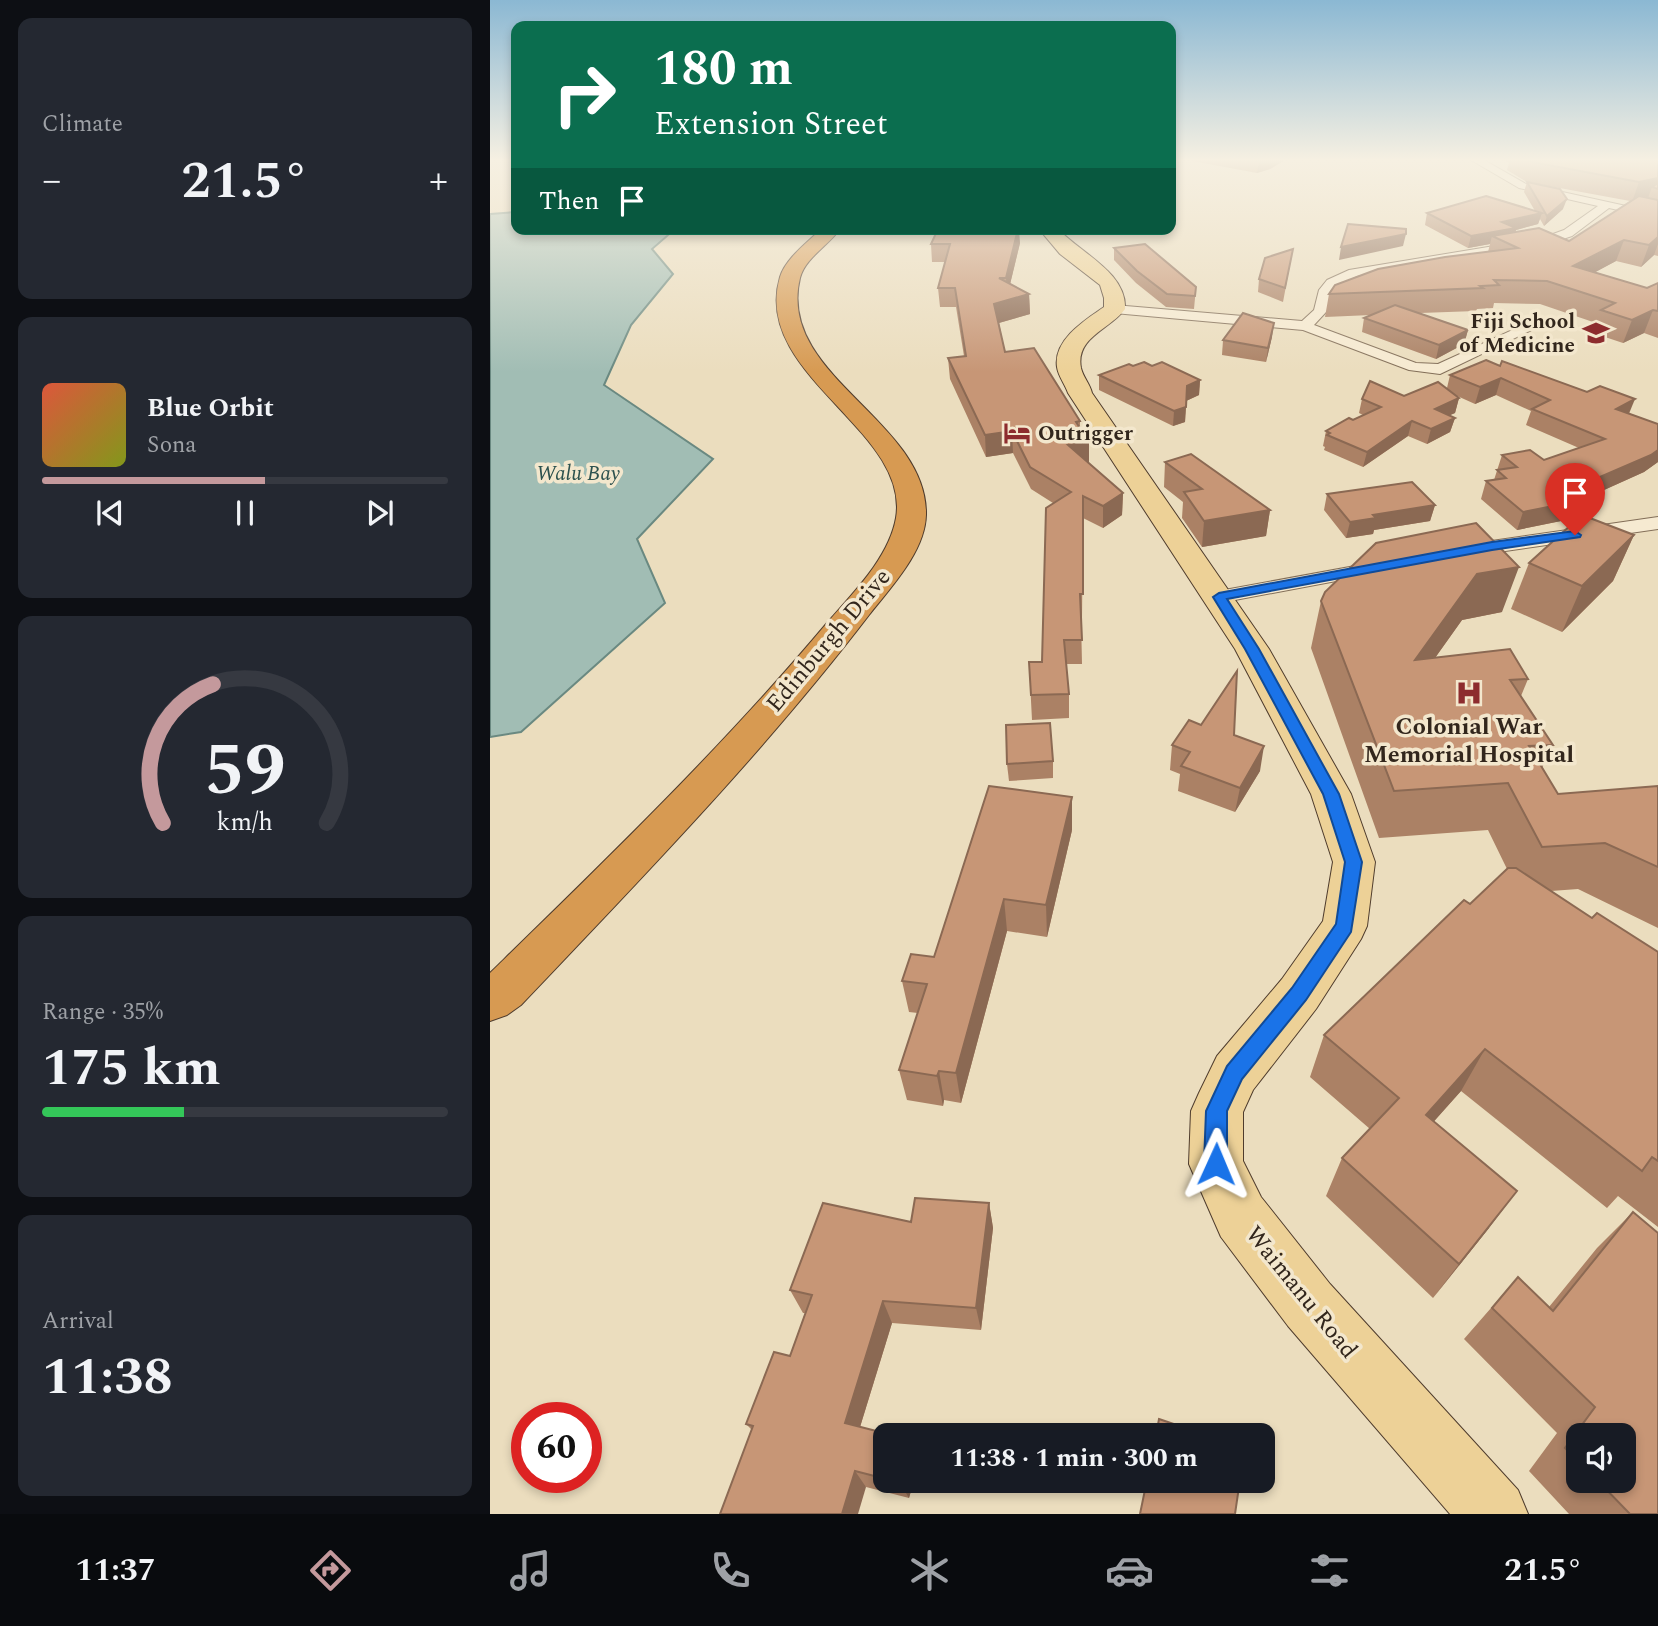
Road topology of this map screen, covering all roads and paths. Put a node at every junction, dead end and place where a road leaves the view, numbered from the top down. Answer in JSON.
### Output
{"nodes":[{"id":1,"x":1571,"y":231,"type":"edge"},
{"id":2,"x":825,"y":235,"type":"edge"},
{"id":3,"x":1053,"y":235,"type":"edge"},
{"id":4,"x":1114,"y":309,"type":"junction"},
{"id":5,"x":1537,"y":324,"type":"dead end"},
{"id":6,"x":1305,"y":326,"type":"junction"},
{"id":7,"x":1658,"y":523,"type":"edge"},
{"id":8,"x":1443,"y":555,"type":"edge"},
{"id":9,"x":1390,"y":565,"type":"edge"},
{"id":10,"x":1219,"y":597,"type":"junction"},
{"id":11,"x":490,"y":1000,"type":"edge"},
{"id":12,"x":1494,"y":1514,"type":"edge"}],
"edges":[{"from":1,"to":6,"type":"street"},
{"from":2,"to":11,"type":"highway","name":"Edinburgh Drive"},
{"from":3,"to":4,"type":"main road"},
{"from":4,"to":6,"type":"street"},
{"from":4,"to":10,"type":"main road","name":"Waimanu Road"},
{"from":5,"to":6,"type":"street"},
{"from":7,"to":8,"type":"street"},
{"from":9,"to":10,"type":"street"},
{"from":10,"to":12,"type":"main road","name":"Waimanu Road"}]}
